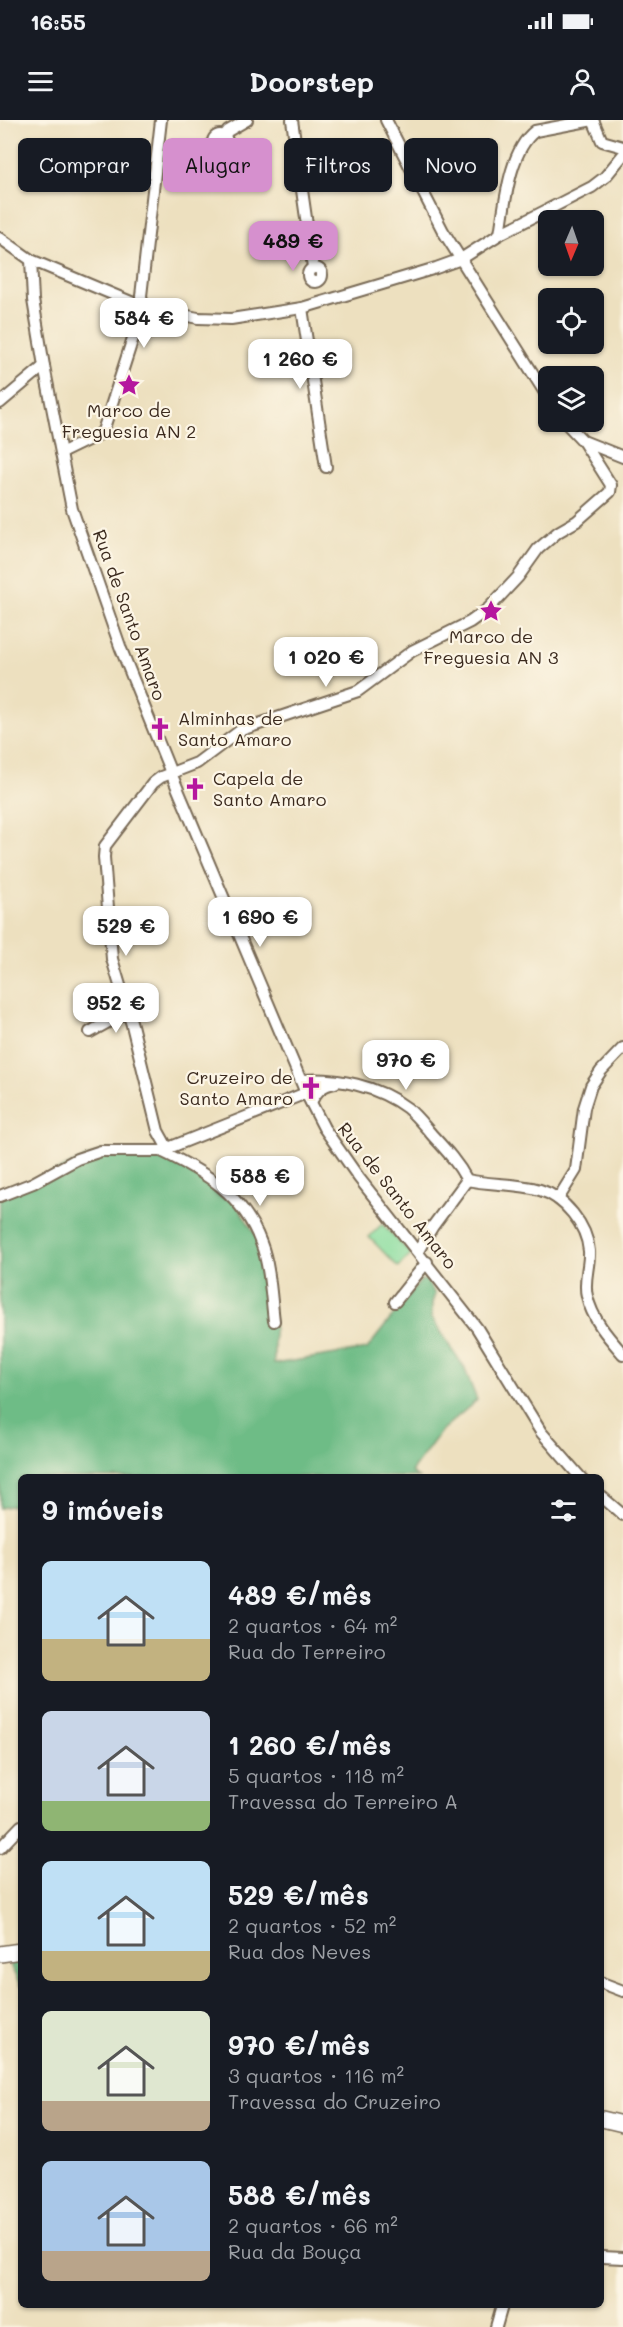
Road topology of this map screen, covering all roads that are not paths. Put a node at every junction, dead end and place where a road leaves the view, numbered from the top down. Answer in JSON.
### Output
{"nodes":[{"id":1,"x":161,"y":120,"type":"edge"},
{"id":2,"x":247,"y":120,"type":"edge"},
{"id":3,"x":292,"y":120,"type":"edge"},
{"id":4,"x":386,"y":120,"type":"edge"},
{"id":5,"x":593,"y":120,"type":"edge"},
{"id":6,"x":224,"y":136,"type":"dead end"},
{"id":7,"x":623,"y":147,"type":"edge"},
{"id":8,"x":623,"y":155,"type":"edge"},
{"id":9,"x":500,"y":234,"type":"junction"},
{"id":10,"x":0,"y":238,"type":"edge"},
{"id":11,"x":460,"y":259,"type":"junction"},
{"id":12,"x":30,"y":260,"type":"junction"},
{"id":13,"x":313,"y":267,"type":"dead end"},
{"id":14,"x":143,"y":308,"type":"junction"},
{"id":15,"x":302,"y":308,"type":"junction"},
{"id":16,"x":44,"y":366,"type":"junction"},
{"id":17,"x":538,"y":382,"type":"edge"},
{"id":18,"x":0,"y":403,"type":"edge"},
{"id":19,"x":575,"y":432,"type":"edge"},
{"id":20,"x":584,"y":441,"type":"junction"},
{"id":21,"x":61,"y":453,"type":"junction"},
{"id":22,"x":623,"y":457,"type":"edge"},
{"id":23,"x":326,"y":467,"type":"dead end"},
{"id":24,"x":171,"y":774,"type":"junction"},
{"id":25,"x":128,"y":1011,"type":"junction"},
{"id":26,"x":90,"y":1032,"type":"dead end"},
{"id":27,"x":623,"y":1048,"type":"edge"},
{"id":28,"x":301,"y":1080,"type":"junction"},
{"id":29,"x":343,"y":1082,"type":"junction"},
{"id":30,"x":308,"y":1098,"type":"junction"},
{"id":31,"x":165,"y":1150,"type":"junction"},
{"id":32,"x":467,"y":1180,"type":"junction"},
{"id":33,"x":0,"y":1196,"type":"edge"},
{"id":34,"x":558,"y":1199,"type":"junction"},
{"id":35,"x":418,"y":1251,"type":"junction"},
{"id":36,"x":427,"y":1262,"type":"junction"},
{"id":37,"x":395,"y":1302,"type":"dead end"},
{"id":38,"x":274,"y":1321,"type":"dead end"},
{"id":39,"x":623,"y":1354,"type":"edge"},
{"id":40,"x":578,"y":1474,"type":"edge"},
{"id":41,"x":604,"y":1499,"type":"edge"},
{"id":42,"x":619,"y":1510,"type":"edge"},
{"id":43,"x":604,"y":1511,"type":"edge"},
{"id":44,"x":18,"y":1829,"type":"edge"},
{"id":45,"x":0,"y":1848,"type":"edge"},
{"id":46,"x":18,"y":1951,"type":"edge"},
{"id":47,"x":0,"y":1954,"type":"edge"},
{"id":48,"x":604,"y":1984,"type":"edge"},
{"id":49,"x":623,"y":1991,"type":"edge"},
{"id":50,"x":604,"y":2119,"type":"edge"},
{"id":51,"x":623,"y":2124,"type":"edge"},
{"id":52,"x":604,"y":2257,"type":"edge"},
{"id":53,"x":623,"y":2258,"type":"edge"},
{"id":54,"x":501,"y":2308,"type":"edge"},
{"id":55,"x":496,"y":2327,"type":"edge"}],
"edges":[{"from":1,"to":14,"type":"street"},
{"from":2,"to":6,"type":"street"},
{"from":3,"to":13,"type":"street"},
{"from":4,"to":11,"type":"street"},
{"from":5,"to":7,"type":"street"},
{"from":5,"to":9,"type":"street"},
{"from":8,"to":9,"type":"street"},
{"from":9,"to":11,"type":"street"},
{"from":10,"to":12,"type":"street"},
{"from":11,"to":15,"type":"street"},
{"from":11,"to":17,"type":"street"},
{"from":12,"to":14,"type":"street"},
{"from":12,"to":16,"type":"street","name":"Rua de Santo Amaro"},
{"from":14,"to":15,"type":"street"},
{"from":14,"to":21,"type":"street"},
{"from":15,"to":23,"type":"street"},
{"from":16,"to":18,"type":"street"},
{"from":16,"to":21,"type":"street","name":"Rua de Santo Amaro"},
{"from":19,"to":20,"type":"street"},
{"from":20,"to":22,"type":"street"},
{"from":20,"to":24,"type":"street"},
{"from":21,"to":24,"type":"street","name":"Rua de Santo Amaro"},
{"from":24,"to":25,"type":"street"},
{"from":24,"to":28,"type":"street","name":"Rua de Santo Amaro"},
{"from":25,"to":26,"type":"street"},
{"from":25,"to":31,"type":"street"},
{"from":27,"to":34,"type":"street"},
{"from":28,"to":29,"type":"street"},
{"from":28,"to":30,"type":"street","name":"Rua de Santo Amaro"},
{"from":29,"to":30,"type":"street"},
{"from":29,"to":32,"type":"street"},
{"from":30,"to":31,"type":"street"},
{"from":30,"to":35,"type":"street","name":"Rua de Santo Amaro"},
{"from":31,"to":33,"type":"street"},
{"from":31,"to":38,"type":"street"},
{"from":32,"to":34,"type":"street"},
{"from":32,"to":35,"type":"street"},
{"from":34,"to":39,"type":"street"},
{"from":35,"to":36,"type":"street","name":"Rua de Santo Amaro"},
{"from":36,"to":37,"type":"street"},
{"from":36,"to":40,"type":"street","name":"Rua de Santo Amaro"},
{"from":41,"to":42,"type":"street"},
{"from":42,"to":43,"type":"street"},
{"from":44,"to":45,"type":"street"},
{"from":46,"to":47,"type":"main road"},
{"from":48,"to":49,"type":"street"},
{"from":50,"to":51,"type":"main road"},
{"from":52,"to":53,"type":"street"},
{"from":54,"to":55,"type":"street"}]}
